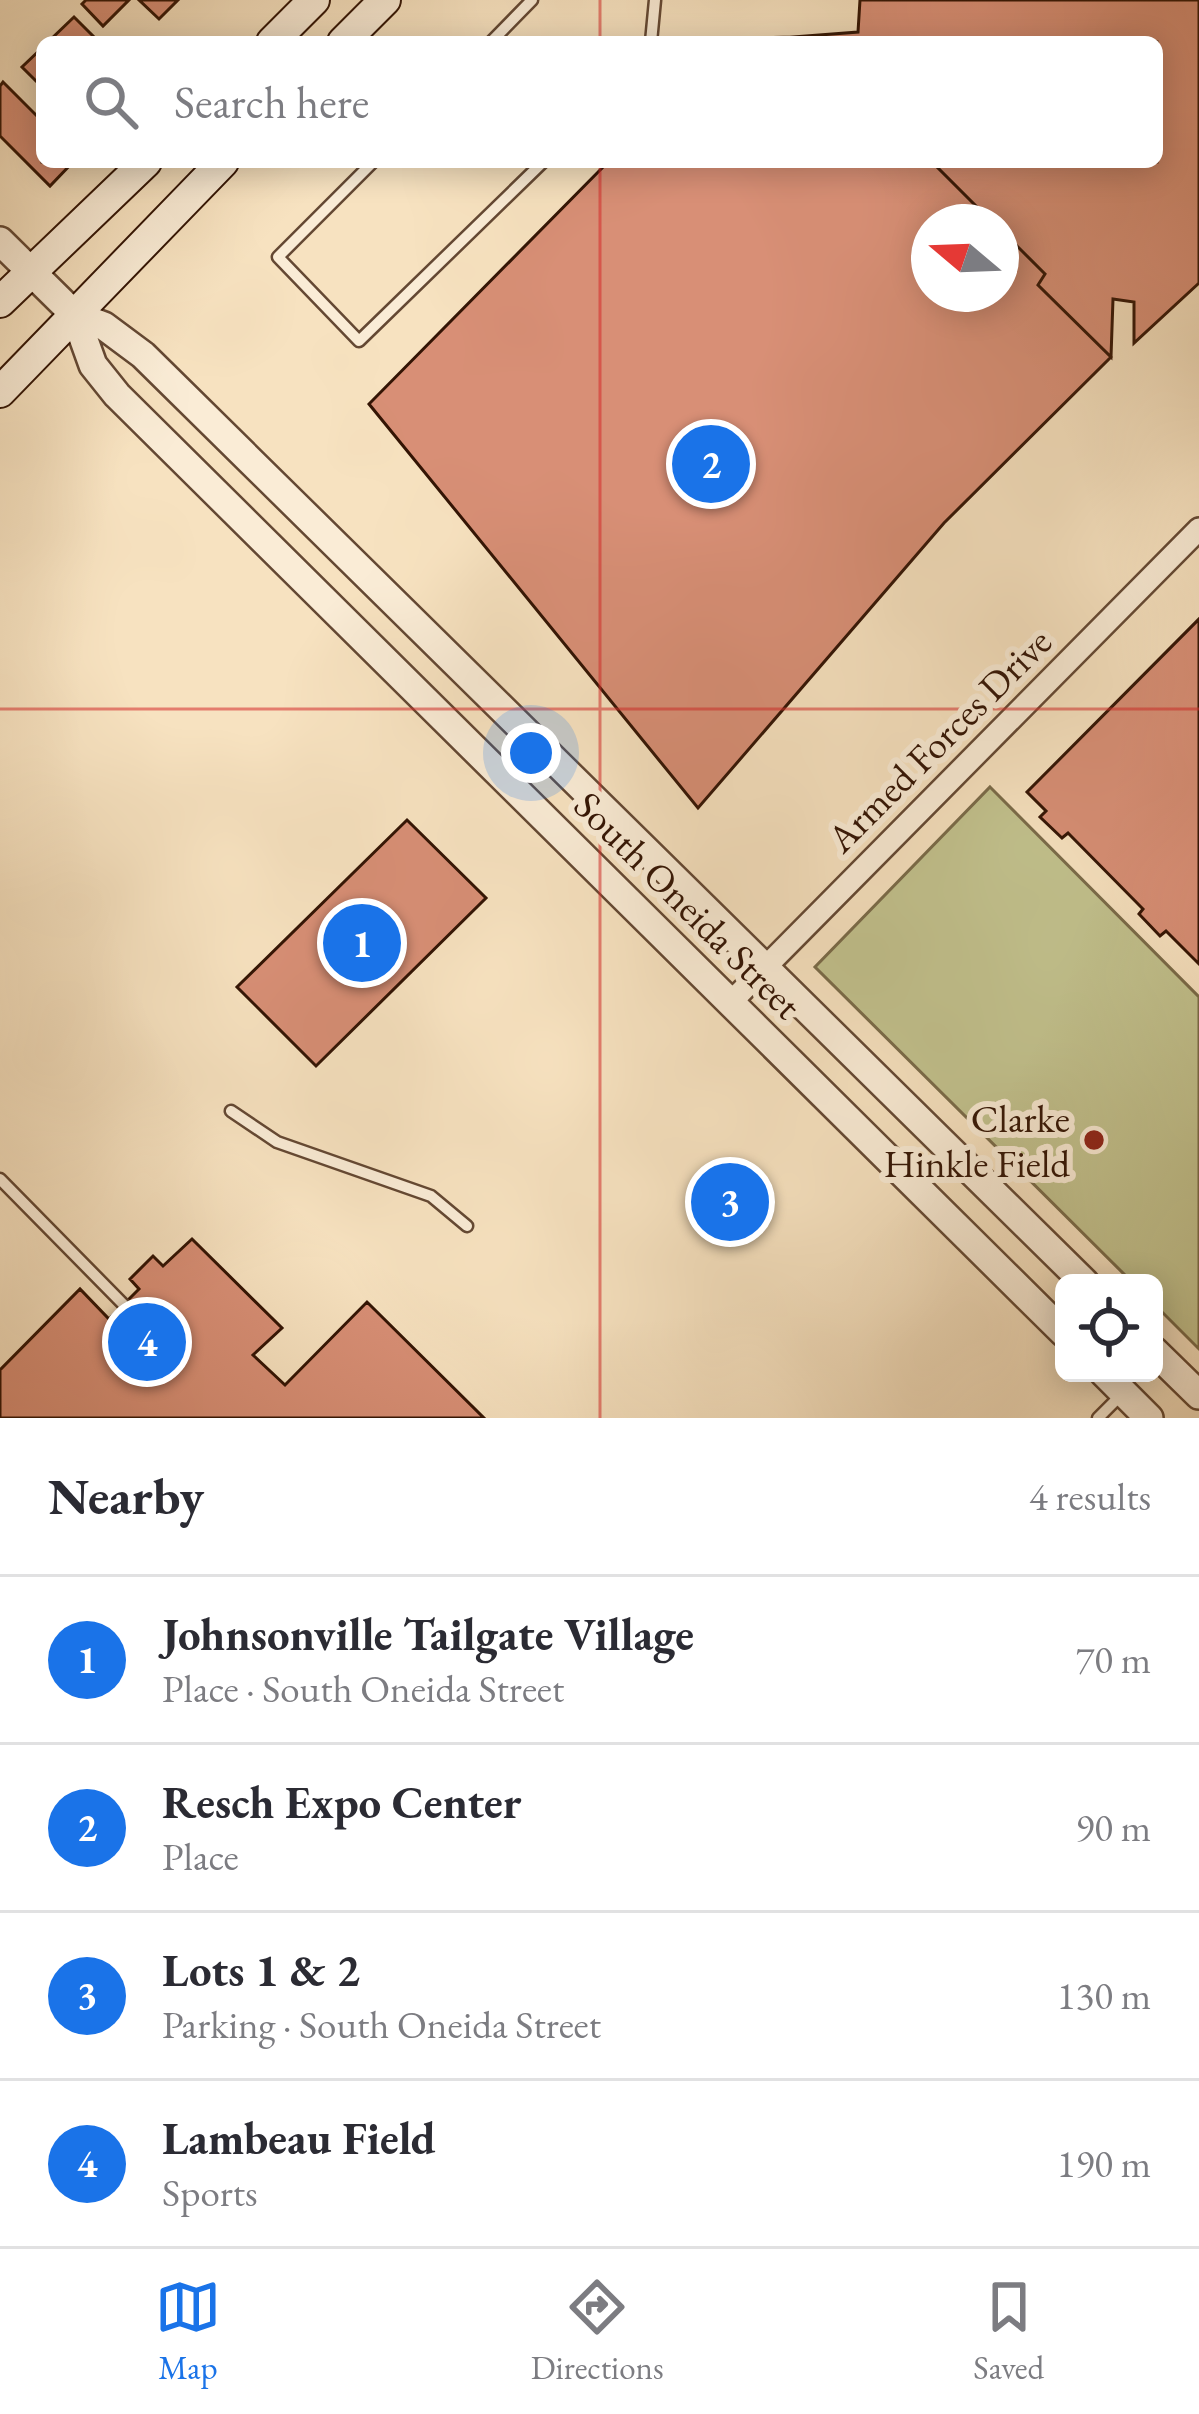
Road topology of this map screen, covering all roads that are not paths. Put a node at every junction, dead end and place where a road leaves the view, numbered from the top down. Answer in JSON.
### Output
{"nodes":[{"id":1,"x":314,"y":0,"type":"edge"},
{"id":2,"x":385,"y":0,"type":"edge"},
{"id":3,"x":532,"y":0,"type":"edge"},
{"id":4,"x":655,"y":0,"type":"edge"},
{"id":5,"x":278,"y":36,"type":"edge"},
{"id":6,"x":349,"y":36,"type":"edge"},
{"id":7,"x":496,"y":36,"type":"edge"},
{"id":8,"x":652,"y":36,"type":"edge"},
{"id":9,"x":140,"y":168,"type":"edge"},
{"id":10,"x":217,"y":168,"type":"edge"},
{"id":11,"x":367,"y":168,"type":"edge"},
{"id":12,"x":537,"y":168,"type":"edge"},
{"id":13,"x":0,"y":241,"type":"edge"},
{"id":14,"x":30,"y":271,"type":"junction"},
{"id":15,"x":0,"y":302,"type":"edge"},
{"id":16,"x":74,"y":315,"type":"junction"},
{"id":17,"x":0,"y":392,"type":"edge"},
{"id":18,"x":1199,"y":529,"type":"edge"},
{"id":19,"x":764,"y":968,"type":"junction"},
{"id":20,"x":731,"y":1002,"type":"junction"},
{"id":21,"x":231,"y":1111,"type":"dead end"},
{"id":22,"x":0,"y":1179,"type":"edge"},
{"id":23,"x":467,"y":1226,"type":"dead end"},
{"id":24,"x":1076,"y":1274,"type":"edge"},
{"id":25,"x":124,"y":1305,"type":"dead end"},
{"id":26,"x":1055,"y":1324,"type":"edge"},
{"id":27,"x":1163,"y":1360,"type":"edge"},
{"id":28,"x":1114,"y":1383,"type":"edge"},
{"id":29,"x":1199,"y":1395,"type":"edge"},
{"id":30,"x":1098,"y":1418,"type":"edge"},
{"id":31,"x":1149,"y":1418,"type":"edge"}],
"edges":[{"from":1,"to":5,"type":"main road"},
{"from":2,"to":6,"type":"main road"},
{"from":3,"to":7,"type":"lane"},
{"from":4,"to":8,"type":"lane"},
{"from":9,"to":14,"type":"main road"},
{"from":10,"to":16,"type":"main road"},
{"from":11,"to":12,"type":"lane"},
{"from":13,"to":14,"type":"street","name":"South Oneida Street"},
{"from":14,"to":15,"type":"main road"},
{"from":14,"to":16,"type":"street","name":"South Oneida Street"},
{"from":16,"to":17,"type":"main road"},
{"from":16,"to":19,"type":"street","name":"South Oneida Street"},
{"from":16,"to":20,"type":"street","name":"South Oneida Street"},
{"from":18,"to":19,"type":"street","name":"Armed Forces Drive"},
{"from":19,"to":20,"type":"street","name":"Armed Forces Drive"},
{"from":19,"to":24,"type":"street","name":"South Oneida Street"},
{"from":20,"to":26,"type":"street","name":"South Oneida Street"},
{"from":21,"to":23,"type":"lane"},
{"from":22,"to":25,"type":"lane"},
{"from":27,"to":29,"type":"street"},
{"from":28,"to":30,"type":"lane"},
{"from":28,"to":31,"type":"street"}]}
